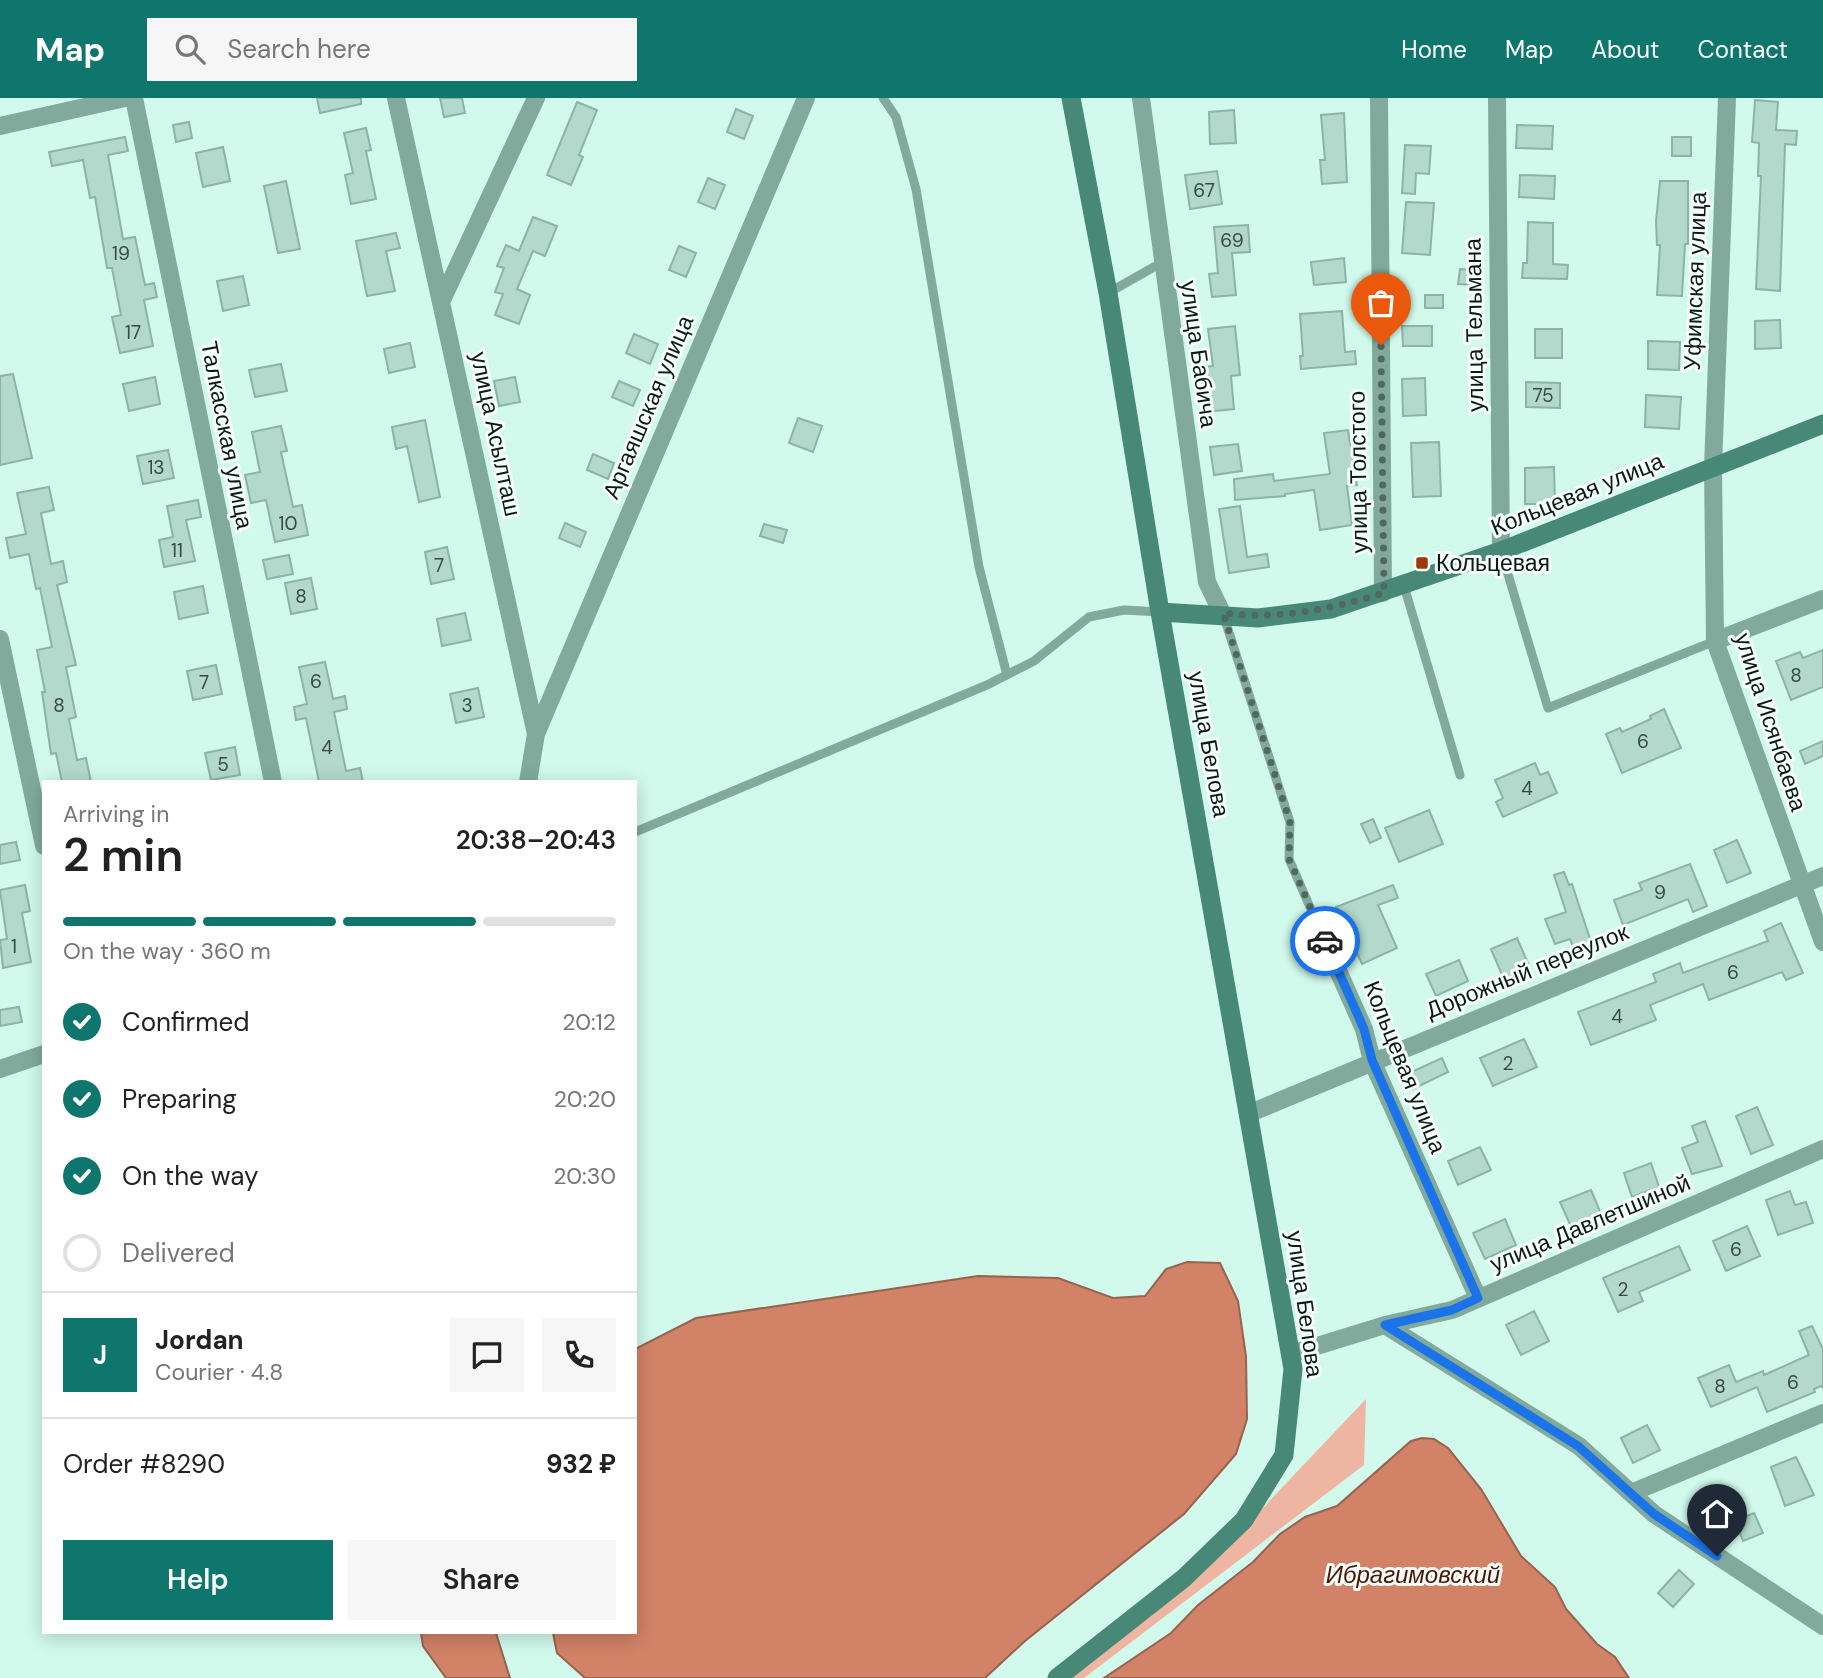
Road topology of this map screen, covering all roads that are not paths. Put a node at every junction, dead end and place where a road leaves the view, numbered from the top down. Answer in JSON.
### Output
{"nodes":[{"id":1,"x":125,"y":98,"type":"edge"},
{"id":2,"x":134,"y":98,"type":"edge"},
{"id":3,"x":396,"y":98,"type":"edge"},
{"id":4,"x":536,"y":98,"type":"edge"},
{"id":5,"x":806,"y":98,"type":"edge"},
{"id":6,"x":883,"y":98,"type":"edge"},
{"id":7,"x":1071,"y":98,"type":"edge"},
{"id":8,"x":1141,"y":98,"type":"edge"},
{"id":9,"x":1379,"y":98,"type":"edge"},
{"id":10,"x":1497,"y":98,"type":"edge"},
{"id":11,"x":1727,"y":98,"type":"edge"},
{"id":12,"x":0,"y":126,"type":"edge"},
{"id":13,"x":1161,"y":263,"type":"junction"},
{"id":14,"x":1108,"y":293,"type":"junction"},
{"id":15,"x":442,"y":300,"type":"junction"},
{"id":16,"x":1823,"y":424,"type":"edge"},
{"id":17,"x":1713,"y":467,"type":"junction"},
{"id":18,"x":1501,"y":551,"type":"junction"},
{"id":19,"x":1404,"y":586,"type":"junction"},
{"id":20,"x":1384,"y":593,"type":"junction"},
{"id":21,"x":1823,"y":599,"type":"edge"},
{"id":22,"x":1160,"y":612,"type":"junction"},
{"id":23,"x":1223,"y":613,"type":"junction"},
{"id":24,"x":0,"y":639,"type":"edge"},
{"id":25,"x":1715,"y":641,"type":"junction"},
{"id":26,"x":1007,"y":675,"type":"junction"},
{"id":27,"x":536,"y":734,"type":"junction"},
{"id":28,"x":1460,"y":775,"type":"dead end"},
{"id":29,"x":273,"y":780,"type":"edge"},
{"id":30,"x":528,"y":780,"type":"edge"},
{"id":31,"x":637,"y":831,"type":"edge"},
{"id":32,"x":42,"y":837,"type":"edge"},
{"id":33,"x":1823,"y":876,"type":"edge"},
{"id":34,"x":1801,"y":885,"type":"junction"},
{"id":35,"x":1324,"y":937,"type":"joint"},
{"id":36,"x":1823,"y":942,"type":"edge"},
{"id":37,"x":42,"y":1055,"type":"edge"},
{"id":38,"x":1372,"y":1060,"type":"junction"},
{"id":39,"x":0,"y":1069,"type":"edge"},
{"id":40,"x":1250,"y":1113,"type":"junction"},
{"id":41,"x":1823,"y":1149,"type":"edge"},
{"id":42,"x":1478,"y":1298,"type":"junction"},
{"id":43,"x":1385,"y":1325,"type":"junction"},
{"id":44,"x":1291,"y":1354,"type":"junction"},
{"id":45,"x":1823,"y":1413,"type":"edge"},
{"id":46,"x":1631,"y":1493,"type":"junction"},
{"id":47,"x":1823,"y":1626,"type":"edge"},
{"id":48,"x":1057,"y":1678,"type":"edge"}],
"edges":[{"from":1,"to":12,"type":"street"},
{"from":2,"to":29,"type":"street","name":"Талкасская улица"},
{"from":3,"to":15,"type":"street","name":"улица Асылташ"},
{"from":4,"to":15,"type":"street"},
{"from":5,"to":27,"type":"street","name":"Аргаяшская улица"},
{"from":6,"to":26,"type":"lane"},
{"from":7,"to":14,"type":"main road","name":"улица Белова"},
{"from":8,"to":13,"type":"street","name":"улица Бабича"},
{"from":9,"to":20,"type":"street","name":"улица Толстого"},
{"from":10,"to":18,"type":"street","name":"улица Тельмана"},
{"from":11,"to":17,"type":"street","name":"Уфимская улица"},
{"from":13,"to":14,"type":"lane"},
{"from":13,"to":23,"type":"street","name":"улица Бабича"},
{"from":14,"to":22,"type":"main road","name":"улица Белова"},
{"from":15,"to":27,"type":"street","name":"улица Асылташ"},
{"from":16,"to":17,"type":"main road","name":"Кольцевая улица"},
{"from":17,"to":18,"type":"main road","name":"Кольцевая улица"},
{"from":17,"to":25,"type":"street","name":"улица Исянбаева"},
{"from":18,"to":19,"type":"main road","name":"Кольцевая улица"},
{"from":18,"to":25,"type":"lane"},
{"from":19,"to":20,"type":"main road","name":"Кольцевая улица"},
{"from":19,"to":28,"type":"lane"},
{"from":20,"to":23,"type":"main road","name":"Кольцевая улица"},
{"from":21,"to":25,"type":"street"},
{"from":22,"to":23,"type":"main road","name":"Кольцевая улица"},
{"from":22,"to":26,"type":"lane"},
{"from":22,"to":40,"type":"main road","name":"улица Белова"},
{"from":23,"to":35,"type":"lane","name":"Кольцевая улица"},
{"from":24,"to":32,"type":"street"},
{"from":25,"to":34,"type":"street","name":"улица Исянбаева"},
{"from":26,"to":31,"type":"lane"},
{"from":27,"to":30,"type":"street","name":"улица Асылташ"},
{"from":33,"to":34,"type":"street","name":"Дорожный переулок"},
{"from":34,"to":36,"type":"street","name":"улица Исянбаева"},
{"from":34,"to":38,"type":"street","name":"Дорожный переулок"},
{"from":35,"to":38,"type":"street","name":"Кольцевая улица"},
{"from":37,"to":39,"type":"street"},
{"from":38,"to":40,"type":"street","name":"Дорожный переулок"},
{"from":38,"to":42,"type":"street","name":"Кольцевая улица"},
{"from":40,"to":44,"type":"main road","name":"улица Белова"},
{"from":41,"to":42,"type":"street","name":"улица Давлетшиной"},
{"from":42,"to":43,"type":"street","name":"улица Давлетшиной"},
{"from":43,"to":44,"type":"street","name":"улица Давлетшиной"},
{"from":43,"to":46,"type":"street"},
{"from":44,"to":48,"type":"main road","name":"улица Белова"},
{"from":45,"to":46,"type":"street"},
{"from":46,"to":47,"type":"street"}]}
